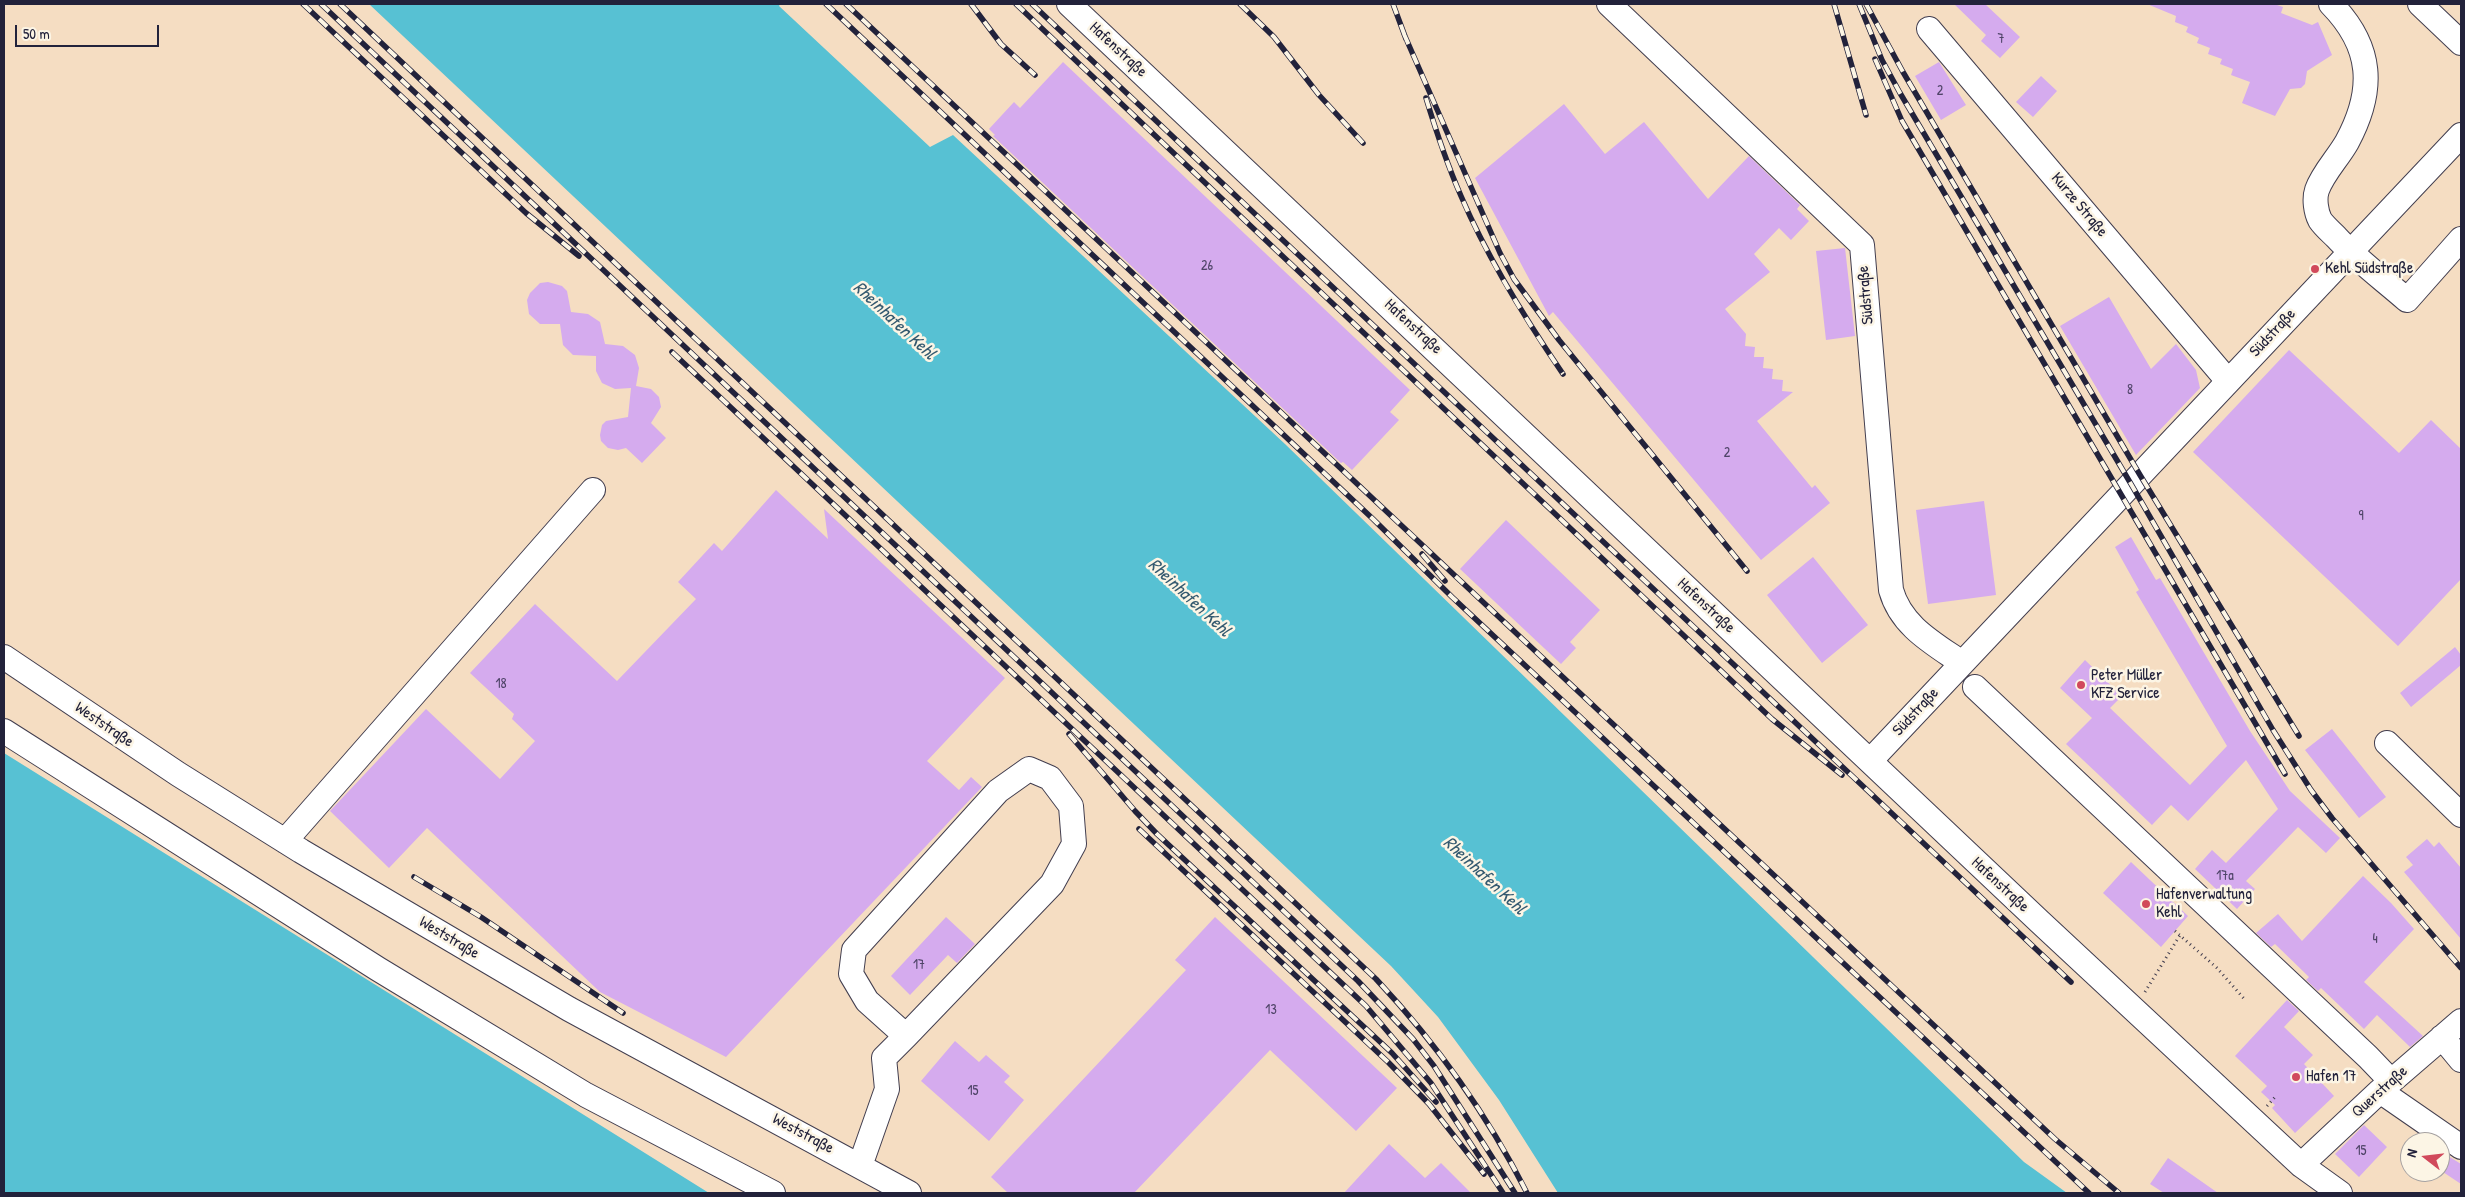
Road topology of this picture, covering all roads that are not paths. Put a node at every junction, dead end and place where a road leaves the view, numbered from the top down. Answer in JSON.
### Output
{"nodes":[{"id":1,"x":1609,"y":4,"type":"edge"},
{"id":2,"x":2331,"y":4,"type":"edge"},
{"id":3,"x":2420,"y":4,"type":"edge"},
{"id":4,"x":1078,"y":7,"type":"edge"},
{"id":5,"x":1929,"y":29,"type":"dead end"},
{"id":6,"x":2461,"y":43,"type":"edge"},
{"id":7,"x":2461,"y":135,"type":"edge"},
{"id":8,"x":2461,"y":239,"type":"edge"},
{"id":9,"x":2350,"y":252,"type":"junction"},
{"id":10,"x":2228,"y":381,"type":"junction"},
{"id":11,"x":593,"y":490,"type":"dead end"},
{"id":12,"x":4,"y":657,"type":"edge"},
{"id":13,"x":1962,"y":663,"type":"junction"},
{"id":14,"x":1975,"y":687,"type":"dead end"},
{"id":15,"x":4,"y":730,"type":"edge"},
{"id":16,"x":2387,"y":743,"type":"dead end"},
{"id":17,"x":1870,"y":761,"type":"junction"},
{"id":18,"x":2461,"y":815,"type":"edge"},
{"id":19,"x":285,"y":841,"type":"junction"},
{"id":20,"x":2461,"y":1021,"type":"edge"},
{"id":21,"x":906,"y":1036,"type":"junction"},
{"id":22,"x":2442,"y":1037,"type":"junction"},
{"id":23,"x":2461,"y":1060,"type":"edge"},
{"id":24,"x":2386,"y":1086,"type":"junction"},
{"id":25,"x":2461,"y":1147,"type":"edge"},
{"id":26,"x":2301,"y":1165,"type":"junction"},
{"id":27,"x":860,"y":1166,"type":"junction"},
{"id":28,"x":773,"y":1193,"type":"edge"},
{"id":29,"x":909,"y":1193,"type":"edge"},
{"id":30,"x":2340,"y":1193,"type":"edge"}],
"edges":[{"from":1,"to":13,"type":"street","name":"Südstraße"},
{"from":2,"to":9,"type":"street"},
{"from":3,"to":6,"type":"street"},
{"from":4,"to":17,"type":"street","name":"Hafenstraße"},
{"from":5,"to":10,"type":"street","name":"Kurze Straße"},
{"from":7,"to":9,"type":"street","name":"Südstraße"},
{"from":8,"to":9,"type":"street"},
{"from":9,"to":10,"type":"street","name":"Südstraße"},
{"from":10,"to":13,"type":"street","name":"Südstraße"},
{"from":11,"to":19,"type":"street"},
{"from":12,"to":19,"type":"street","name":"Weststraße"},
{"from":13,"to":17,"type":"street","name":"Südstraße"},
{"from":14,"to":24,"type":"street"},
{"from":15,"to":28,"type":"street"},
{"from":16,"to":18,"type":"street"},
{"from":17,"to":26,"type":"street","name":"Hafenstraße"},
{"from":19,"to":27,"type":"street","name":"Weststraße"},
{"from":20,"to":22,"type":"street","name":"Querstraße"},
{"from":21,"to":21,"type":"street"},
{"from":21,"to":27,"type":"street"},
{"from":22,"to":23,"type":"street"},
{"from":22,"to":24,"type":"street","name":"Querstraße"},
{"from":24,"to":25,"type":"street"},
{"from":24,"to":26,"type":"street","name":"Querstraße"},
{"from":26,"to":30,"type":"street","name":"Hafenstraße"},
{"from":27,"to":29,"type":"street","name":"Weststraße"}]}
